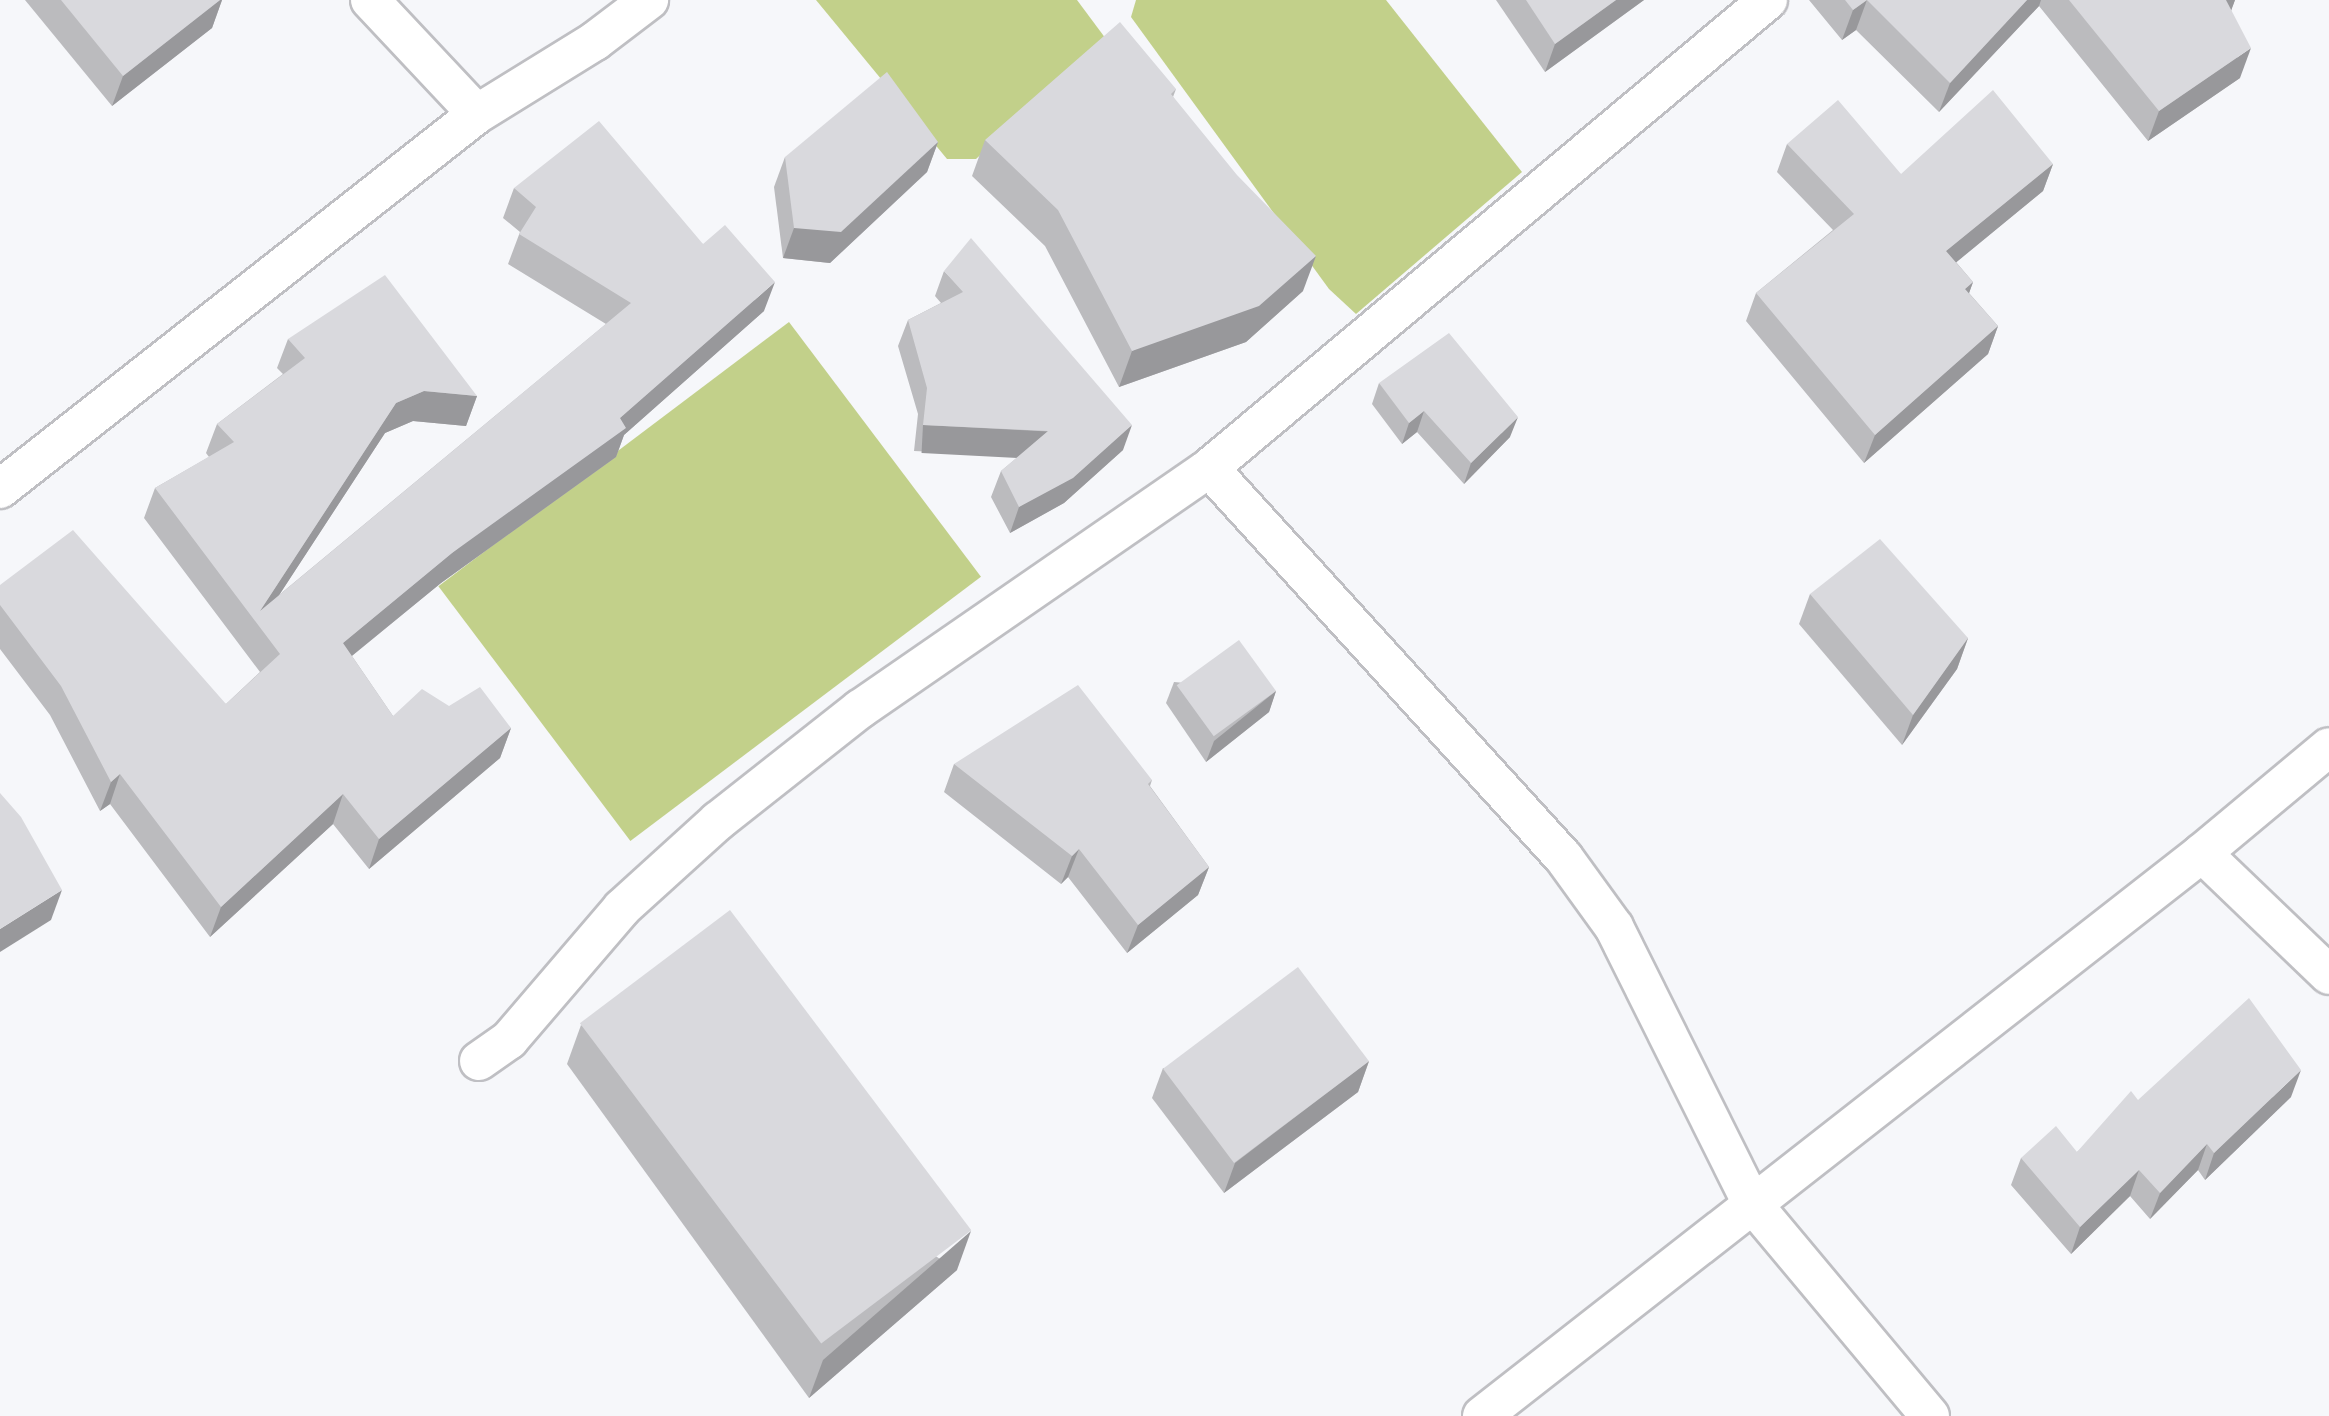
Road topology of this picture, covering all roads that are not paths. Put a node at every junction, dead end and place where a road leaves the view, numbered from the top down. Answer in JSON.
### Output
{"nodes":[{"id":1,"x":370,"y":0,"type":"edge"},
{"id":2,"x":649,"y":0,"type":"edge"},
{"id":3,"x":1768,"y":0,"type":"edge"},
{"id":4,"x":477,"y":114,"type":"junction"},
{"id":5,"x":1209,"y":468,"type":"junction"},
{"id":6,"x":0,"y":489,"type":"edge"},
{"id":7,"x":2329,"y":747,"type":"edge"},
{"id":8,"x":2202,"y":853,"type":"junction"},
{"id":9,"x":2329,"y":975,"type":"edge"},
{"id":10,"x":479,"y":1061,"type":"dead end"},
{"id":11,"x":1751,"y":1202,"type":"junction"},
{"id":12,"x":1482,"y":1416,"type":"edge"},
{"id":13,"x":1930,"y":1416,"type":"edge"}],
"edges":[{"from":1,"to":4,"type":"street"},
{"from":2,"to":4,"type":"street"},
{"from":3,"to":5,"type":"street"},
{"from":4,"to":6,"type":"street"},
{"from":5,"to":10,"type":"street"},
{"from":5,"to":11,"type":"street"},
{"from":7,"to":8,"type":"street"},
{"from":8,"to":9,"type":"street"},
{"from":8,"to":11,"type":"street"},
{"from":11,"to":12,"type":"street"},
{"from":11,"to":13,"type":"street"}]}
